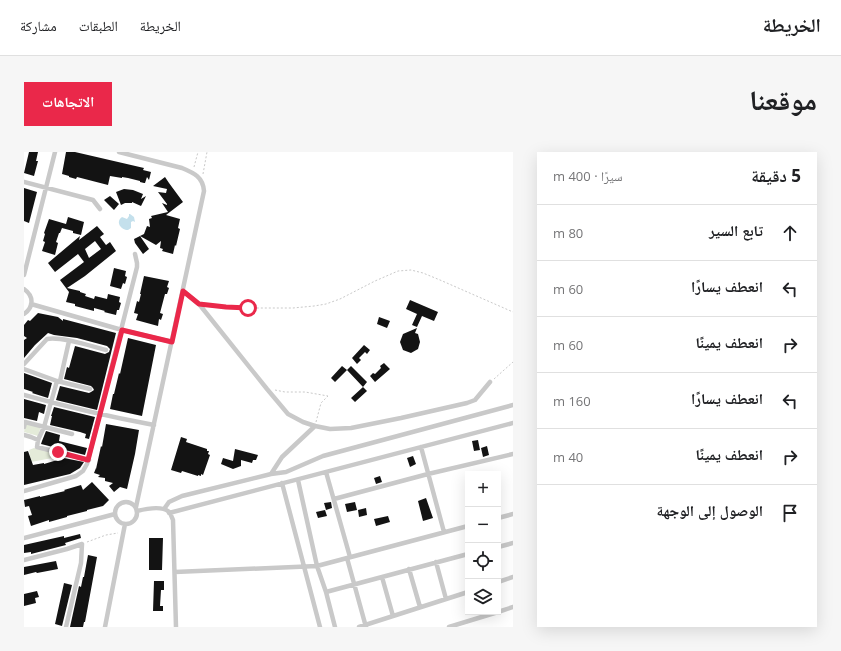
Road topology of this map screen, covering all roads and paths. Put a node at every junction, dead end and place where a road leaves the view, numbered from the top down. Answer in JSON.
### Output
{"nodes":[{"id":1,"x":55,"y":152,"type":"edge"},
{"id":2,"x":119,"y":152,"type":"edge"},
{"id":3,"x":198,"y":152,"type":"edge"},
{"id":4,"x":207,"y":152,"type":"edge"},
{"id":5,"x":192,"y":172,"type":"junction"},
{"id":6,"x":201,"y":180,"type":"junction"},
{"id":7,"x":24,"y":182,"type":"edge"},
{"id":8,"x":46,"y":188,"type":"junction"},
{"id":9,"x":100,"y":209,"type":"dead end"},
{"id":10,"x":135,"y":254,"type":"dead end"},
{"id":11,"x":25,"y":266,"type":"edge"},
{"id":12,"x":24,"y":275,"type":"edge"},
{"id":13,"x":24,"y":289,"type":"edge"},
{"id":14,"x":183,"y":291,"type":"junction"},
{"id":15,"x":31,"y":304,"type":"junction"},
{"id":16,"x":199,"y":304,"type":"junction"},
{"id":17,"x":513,"y":312,"type":"edge"},
{"id":18,"x":24,"y":314,"type":"edge"},
{"id":19,"x":122,"y":330,"type":"junction"},
{"id":20,"x":69,"y":341,"type":"junction"},
{"id":21,"x":172,"y":342,"type":"junction"},
{"id":22,"x":106,"y":350,"type":"dead end"},
{"id":23,"x":513,"y":362,"type":"edge"},
{"id":24,"x":24,"y":364,"type":"edge"},
{"id":25,"x":24,"y":369,"type":"edge"},
{"id":26,"x":59,"y":381,"type":"junction"},
{"id":27,"x":490,"y":382,"type":"joint"},
{"id":28,"x":90,"y":389,"type":"dead end"},
{"id":29,"x":267,"y":389,"type":"junction"},
{"id":30,"x":24,"y":395,"type":"edge"},
{"id":31,"x":52,"y":403,"type":"junction"},
{"id":32,"x":513,"y":404,"type":"edge"},
{"id":33,"x":100,"y":414,"type":"junction"},
{"id":34,"x":513,"y":423,"type":"edge"},
{"id":35,"x":154,"y":426,"type":"junction"},
{"id":36,"x":315,"y":426,"type":"junction"},
{"id":37,"x":24,"y":427,"type":"edge"},
{"id":38,"x":44,"y":427,"type":"junction"},
{"id":39,"x":72,"y":434,"type":"dead end"},
{"id":40,"x":24,"y":435,"type":"edge"},
{"id":41,"x":38,"y":440,"type":"junction"},
{"id":42,"x":421,"y":447,"type":"junction"},
{"id":43,"x":513,"y":454,"type":"edge"},
{"id":44,"x":88,"y":460,"type":"junction"},
{"id":45,"x":326,"y":472,"type":"junction"},
{"id":46,"x":271,"y":474,"type":"junction"},
{"id":47,"x":428,"y":474,"type":"junction"},
{"id":48,"x":298,"y":480,"type":"junction"},
{"id":49,"x":282,"y":483,"type":"junction"},
{"id":50,"x":24,"y":491,"type":"edge"},
{"id":51,"x":334,"y":499,"type":"junction"},
{"id":52,"x":137,"y":509,"type":"junction"},
{"id":53,"x":164,"y":509,"type":"junction"},
{"id":54,"x":169,"y":513,"type":"junction"},
{"id":55,"x":115,"y":514,"type":"junction"},
{"id":56,"x":513,"y":514,"type":"edge"},
{"id":57,"x":501,"y":517,"type":"edge"},
{"id":58,"x":125,"y":524,"type":"junction"},
{"id":59,"x":465,"y":527,"type":"edge"},
{"id":60,"x":24,"y":532,"type":"edge"},
{"id":61,"x":123,"y":532,"type":"junction"},
{"id":62,"x":444,"y":532,"type":"junction"},
{"id":63,"x":25,"y":538,"type":"edge"},
{"id":64,"x":513,"y":543,"type":"edge"},
{"id":65,"x":82,"y":544,"type":"junction"},
{"id":66,"x":501,"y":546,"type":"edge"},
{"id":67,"x":465,"y":555,"type":"edge"},
{"id":68,"x":348,"y":557,"type":"junction"},
{"id":69,"x":24,"y":560,"type":"edge"},
{"id":70,"x":436,"y":562,"type":"junction"},
{"id":71,"x":303,"y":566,"type":"junction"},
{"id":72,"x":317,"y":566,"type":"junction"},
{"id":73,"x":409,"y":569,"type":"junction"},
{"id":74,"x":175,"y":572,"type":"junction"},
{"id":75,"x":382,"y":577,"type":"junction"},
{"id":76,"x":513,"y":577,"type":"edge"},
{"id":77,"x":501,"y":581,"type":"edge"},
{"id":78,"x":354,"y":584,"type":"junction"},
{"id":79,"x":326,"y":592,"type":"junction"},
{"id":80,"x":465,"y":593,"type":"edge"},
{"id":81,"x":446,"y":599,"type":"junction"},
{"id":82,"x":513,"y":607,"type":"edge"},
{"id":83,"x":420,"y":608,"type":"junction"},
{"id":84,"x":501,"y":611,"type":"edge"},
{"id":85,"x":488,"y":615,"type":"edge"},
{"id":86,"x":393,"y":616,"type":"junction"},
{"id":87,"x":461,"y":625,"type":"edge"},
{"id":88,"x":366,"y":626,"type":"edge"},
{"id":89,"x":66,"y":627,"type":"edge"},
{"id":90,"x":105,"y":627,"type":"edge"},
{"id":91,"x":176,"y":627,"type":"edge"},
{"id":92,"x":320,"y":627,"type":"edge"},
{"id":93,"x":335,"y":627,"type":"edge"},
{"id":94,"x":359,"y":627,"type":"edge"},
{"id":95,"x":449,"y":627,"type":"edge"}],
"edges":[{"from":1,"to":8,"type":"street"},
{"from":2,"to":5,"type":"street"},
{"from":3,"to":5,"type":"path"},
{"from":4,"to":6,"type":"path"},
{"from":5,"to":6,"type":"street"},
{"from":6,"to":14,"type":"street"},
{"from":7,"to":8,"type":"street"},
{"from":8,"to":9,"type":"street"},
{"from":8,"to":11,"type":"street"},
{"from":10,"to":19,"type":"street"},
{"from":11,"to":12,"type":"street"},
{"from":13,"to":15,"type":"street"},
{"from":14,"to":16,"type":"street"},
{"from":14,"to":21,"type":"street"},
{"from":15,"to":18,"type":"street"},
{"from":15,"to":19,"type":"street"},
{"from":16,"to":17,"type":"path"},
{"from":16,"to":29,"type":"street"},
{"from":19,"to":21,"type":"street"},
{"from":19,"to":33,"type":"street"},
{"from":20,"to":22,"type":"street"},
{"from":20,"to":24,"type":"street"},
{"from":20,"to":26,"type":"street"},
{"from":21,"to":35,"type":"street"},
{"from":23,"to":27,"type":"path"},
{"from":25,"to":26,"type":"street"},
{"from":26,"to":28,"type":"street"},
{"from":26,"to":31,"type":"street"},
{"from":27,"to":36,"type":"street"},
{"from":29,"to":36,"type":"street"},
{"from":29,"to":36,"type":"path"},
{"from":30,"to":31,"type":"street"},
{"from":31,"to":33,"type":"street"},
{"from":31,"to":38,"type":"street"},
{"from":32,"to":46,"type":"street"},
{"from":33,"to":35,"type":"street"},
{"from":33,"to":44,"type":"street"},
{"from":34,"to":42,"type":"street"},
{"from":35,"to":52,"type":"street"},
{"from":36,"to":46,"type":"street"},
{"from":37,"to":38,"type":"street"},
{"from":38,"to":39,"type":"street"},
{"from":38,"to":41,"type":"street"},
{"from":40,"to":41,"type":"street"},
{"from":41,"to":44,"type":"street"},
{"from":42,"to":45,"type":"street"},
{"from":42,"to":47,"type":"street"},
{"from":43,"to":47,"type":"street"},
{"from":44,"to":50,"type":"street"},
{"from":45,"to":48,"type":"street"},
{"from":45,"to":51,"type":"street"},
{"from":46,"to":53,"type":"street"},
{"from":47,"to":51,"type":"street"},
{"from":47,"to":62,"type":"street"},
{"from":48,"to":49,"type":"street"},
{"from":48,"to":72,"type":"street"},
{"from":49,"to":54,"type":"street"},
{"from":49,"to":71,"type":"street"},
{"from":51,"to":68,"type":"street"},
{"from":52,"to":53,"type":"street"},
{"from":52,"to":55,"type":"street"},
{"from":52,"to":58,"type":"street"},
{"from":53,"to":54,"type":"street"},
{"from":54,"to":74,"type":"street"},
{"from":55,"to":58,"type":"street"},
{"from":55,"to":63,"type":"street"},
{"from":56,"to":57,"type":"street"},
{"from":58,"to":61,"type":"street"},
{"from":59,"to":62,"type":"street"},
{"from":60,"to":63,"type":"street"},
{"from":61,"to":65,"type":"path"},
{"from":61,"to":90,"type":"street"},
{"from":62,"to":68,"type":"street"},
{"from":64,"to":66,"type":"street"},
{"from":65,"to":69,"type":"street"},
{"from":65,"to":89,"type":"street"},
{"from":67,"to":70,"type":"street"},
{"from":68,"to":72,"type":"street"},
{"from":68,"to":78,"type":"street"},
{"from":70,"to":73,"type":"street"},
{"from":70,"to":81,"type":"street"},
{"from":71,"to":72,"type":"street"},
{"from":71,"to":74,"type":"street"},
{"from":71,"to":92,"type":"street"},
{"from":72,"to":79,"type":"street"},
{"from":73,"to":75,"type":"street"},
{"from":73,"to":83,"type":"street"},
{"from":74,"to":91,"type":"street"},
{"from":75,"to":78,"type":"street"},
{"from":75,"to":86,"type":"street"},
{"from":76,"to":77,"type":"street"},
{"from":78,"to":79,"type":"street"},
{"from":78,"to":88,"type":"street"},
{"from":79,"to":93,"type":"street"},
{"from":80,"to":81,"type":"street"},
{"from":81,"to":83,"type":"street"},
{"from":82,"to":84,"type":"street"},
{"from":83,"to":86,"type":"street"},
{"from":85,"to":87,"type":"street"},
{"from":86,"to":88,"type":"street"},
{"from":87,"to":95,"type":"street"},
{"from":88,"to":94,"type":"street"}]}
